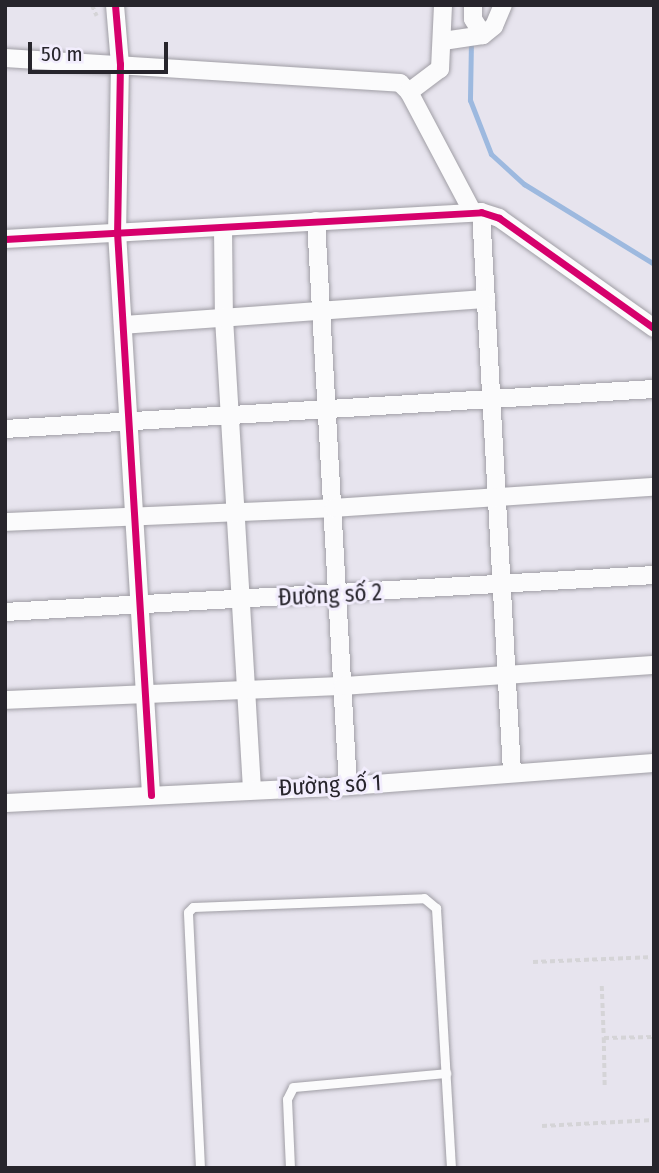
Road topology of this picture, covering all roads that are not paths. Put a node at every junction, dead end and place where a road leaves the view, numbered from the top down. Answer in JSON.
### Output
{"nodes":[{"id":1,"x":115,"y":5,"type":"edge"},
{"id":2,"x":443,"y":5,"type":"edge"},
{"id":3,"x":473,"y":5,"type":"edge"},
{"id":4,"x":503,"y":5,"type":"edge"},
{"id":5,"x":464,"y":39,"type":"junction"},
{"id":6,"x":5,"y":58,"type":"edge"},
{"id":7,"x":120,"y":64,"type":"junction"},
{"id":8,"x":409,"y":92,"type":"junction"},
{"id":9,"x":476,"y":212,"type":"junction"},
{"id":10,"x":316,"y":221,"type":"junction"},
{"id":11,"x":223,"y":228,"type":"junction"},
{"id":12,"x":117,"y":232,"type":"junction"},
{"id":13,"x":5,"y":239,"type":"edge"},
{"id":14,"x":486,"y":299,"type":"junction"},
{"id":15,"x":322,"y":312,"type":"junction"},
{"id":16,"x":224,"y":318,"type":"junction"},
{"id":17,"x":124,"y":325,"type":"junction"},
{"id":18,"x":654,"y":328,"type":"edge"},
{"id":19,"x":654,"y":389,"type":"edge"},
{"id":20,"x":493,"y":397,"type":"junction"},
{"id":21,"x":329,"y":409,"type":"junction"},
{"id":22,"x":230,"y":412,"type":"junction"},
{"id":23,"x":130,"y":419,"type":"junction"},
{"id":24,"x":5,"y":429,"type":"edge"},
{"id":25,"x":654,"y":487,"type":"edge"},
{"id":26,"x":498,"y":496,"type":"junction"},
{"id":27,"x":334,"y":508,"type":"junction"},
{"id":28,"x":236,"y":511,"type":"junction"},
{"id":29,"x":136,"y":516,"type":"junction"},
{"id":30,"x":5,"y":522,"type":"edge"},
{"id":31,"x":654,"y":575,"type":"edge"},
{"id":32,"x":502,"y":585,"type":"junction"},
{"id":33,"x":339,"y":596,"type":"junction"},
{"id":34,"x":240,"y":599,"type":"junction"},
{"id":35,"x":141,"y":604,"type":"junction"},
{"id":36,"x":5,"y":612,"type":"edge"},
{"id":37,"x":654,"y":665,"type":"edge"},
{"id":38,"x":508,"y":676,"type":"junction"},
{"id":39,"x":343,"y":686,"type":"junction"},
{"id":40,"x":246,"y":689,"type":"junction"},
{"id":41,"x":146,"y":694,"type":"junction"},
{"id":42,"x":5,"y":700,"type":"edge"},
{"id":43,"x":654,"y":763,"type":"edge"},
{"id":44,"x":513,"y":772,"type":"junction"},
{"id":45,"x":348,"y":786,"type":"junction"},
{"id":46,"x":252,"y":789,"type":"junction"},
{"id":47,"x":150,"y":795,"type":"junction"},
{"id":48,"x":5,"y":803,"type":"edge"},
{"id":49,"x":446,"y":1073,"type":"junction"},
{"id":50,"x":200,"y":1168,"type":"edge"},
{"id":51,"x":290,"y":1168,"type":"edge"},
{"id":52,"x":452,"y":1168,"type":"edge"}],
"edges":[{"from":1,"to":7,"type":"street"},
{"from":2,"to":5,"type":"street"},
{"from":3,"to":5,"type":"street"},
{"from":4,"to":5,"type":"street"},
{"from":5,"to":8,"type":"street"},
{"from":6,"to":7,"type":"street"},
{"from":7,"to":8,"type":"street"},
{"from":7,"to":12,"type":"street"},
{"from":8,"to":9,"type":"street"},
{"from":9,"to":10,"type":"street"},
{"from":9,"to":14,"type":"street"},
{"from":9,"to":18,"type":"street"},
{"from":10,"to":11,"type":"street"},
{"from":10,"to":15,"type":"street"},
{"from":11,"to":12,"type":"street"},
{"from":11,"to":16,"type":"street"},
{"from":12,"to":13,"type":"street"},
{"from":12,"to":17,"type":"street"},
{"from":14,"to":15,"type":"street"},
{"from":14,"to":20,"type":"street"},
{"from":15,"to":16,"type":"street"},
{"from":15,"to":21,"type":"street"},
{"from":16,"to":17,"type":"street"},
{"from":16,"to":22,"type":"street"},
{"from":17,"to":23,"type":"street"},
{"from":19,"to":20,"type":"street"},
{"from":20,"to":21,"type":"street"},
{"from":20,"to":26,"type":"street"},
{"from":21,"to":22,"type":"street"},
{"from":21,"to":27,"type":"street"},
{"from":22,"to":23,"type":"street"},
{"from":22,"to":28,"type":"street"},
{"from":23,"to":24,"type":"street"},
{"from":23,"to":29,"type":"street"},
{"from":25,"to":26,"type":"street"},
{"from":26,"to":27,"type":"street"},
{"from":26,"to":32,"type":"street"},
{"from":27,"to":28,"type":"street"},
{"from":27,"to":33,"type":"street"},
{"from":28,"to":29,"type":"street"},
{"from":28,"to":34,"type":"street"},
{"from":29,"to":30,"type":"street"},
{"from":29,"to":35,"type":"street"},
{"from":31,"to":32,"type":"street","name":"Đường số 2"},
{"from":32,"to":33,"type":"street","name":"Đường số 2"},
{"from":32,"to":38,"type":"street"},
{"from":33,"to":34,"type":"street","name":"Đường số 2"},
{"from":33,"to":39,"type":"street"},
{"from":34,"to":35,"type":"street","name":"Đường số 2"},
{"from":34,"to":40,"type":"street"},
{"from":35,"to":36,"type":"street","name":"Đường số 2"},
{"from":35,"to":41,"type":"street"},
{"from":37,"to":38,"type":"street"},
{"from":38,"to":39,"type":"street"},
{"from":38,"to":44,"type":"street"},
{"from":39,"to":40,"type":"street"},
{"from":39,"to":45,"type":"street"},
{"from":40,"to":41,"type":"street"},
{"from":40,"to":46,"type":"street"},
{"from":41,"to":42,"type":"street"},
{"from":41,"to":47,"type":"street"},
{"from":43,"to":44,"type":"street","name":"Đường số 1"},
{"from":44,"to":45,"type":"street","name":"Đường số 1"},
{"from":45,"to":46,"type":"street","name":"Đường số 1"},
{"from":46,"to":47,"type":"street","name":"Đường số 1"},
{"from":47,"to":48,"type":"street","name":"Đường số 1"},
{"from":49,"to":50,"type":"lane"},
{"from":49,"to":51,"type":"lane"},
{"from":49,"to":52,"type":"lane"}]}
